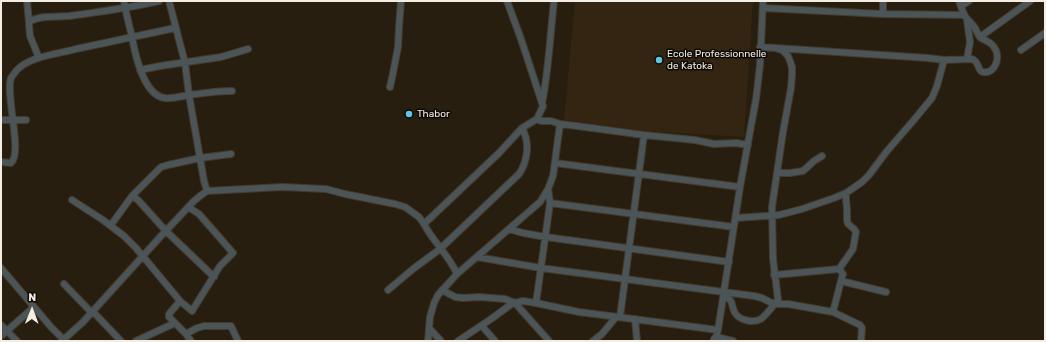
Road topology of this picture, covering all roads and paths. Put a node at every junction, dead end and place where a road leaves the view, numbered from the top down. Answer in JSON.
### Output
{"nodes":[{"id":1,"x":27,"y":1,"type":"edge"},
{"id":2,"x":124,"y":1,"type":"edge"},
{"id":3,"x":159,"y":1,"type":"edge"},
{"id":4,"x":169,"y":1,"type":"edge"},
{"id":5,"x":401,"y":1,"type":"edge"},
{"id":6,"x":507,"y":1,"type":"edge"},
{"id":7,"x":554,"y":1,"type":"edge"},
{"id":8,"x":883,"y":1,"type":"edge"},
{"id":9,"x":969,"y":1,"type":"edge"},
{"id":10,"x":1030,"y":1,"type":"edge"},
{"id":11,"x":763,"y":4,"type":"edge"},
{"id":12,"x":960,"y":4,"type":"edge"},
{"id":13,"x":125,"y":8,"type":"junction"},
{"id":14,"x":883,"y":14,"type":"junction"},
{"id":15,"x":965,"y":17,"type":"junction"},
{"id":16,"x":30,"y":22,"type":"junction"},
{"id":17,"x":175,"y":28,"type":"junction"},
{"id":18,"x":1045,"y":33,"type":"edge"},
{"id":19,"x":132,"y":37,"type":"junction"},
{"id":20,"x":980,"y":37,"type":"junction"},
{"id":21,"x":760,"y":47,"type":"junction"},
{"id":22,"x":775,"y":48,"type":"junction"},
{"id":23,"x":248,"y":49,"type":"dead end"},
{"id":24,"x":1021,"y":50,"type":"dead end"},
{"id":25,"x":39,"y":58,"type":"junction"},
{"id":26,"x":967,"y":59,"type":"junction"},
{"id":27,"x":944,"y":60,"type":"junction"},
{"id":28,"x":184,"y":63,"type":"junction"},
{"id":29,"x":140,"y":70,"type":"junction"},
{"id":30,"x":390,"y":87,"type":"dead end"},
{"id":31,"x":232,"y":91,"type":"dead end"},
{"id":32,"x":189,"y":95,"type":"junction"},
{"id":33,"x":542,"y":102,"type":"junction"},
{"id":34,"x":542,"y":110,"type":"junction"},
{"id":35,"x":536,"y":119,"type":"junction"},
{"id":36,"x":1,"y":120,"type":"edge"},
{"id":37,"x":14,"y":120,"type":"junction"},
{"id":38,"x":26,"y":120,"type":"dead end"},
{"id":39,"x":551,"y":121,"type":"junction"},
{"id":40,"x":560,"y":124,"type":"junction"},
{"id":41,"x":522,"y":128,"type":"junction"},
{"id":42,"x":644,"y":135,"type":"junction"},
{"id":43,"x":748,"y":145,"type":"junction"},
{"id":44,"x":231,"y":154,"type":"dead end"},
{"id":45,"x":822,"y":156,"type":"dead end"},
{"id":46,"x":200,"y":158,"type":"junction"},
{"id":47,"x":1,"y":162,"type":"edge"},
{"id":48,"x":556,"y":163,"type":"junction"},
{"id":49,"x":777,"y":173,"type":"junction"},
{"id":50,"x":639,"y":174,"type":"junction"},
{"id":51,"x":740,"y":187,"type":"junction"},
{"id":52,"x":548,"y":189,"type":"junction"},
{"id":53,"x":207,"y":191,"type":"junction"},
{"id":54,"x":846,"y":192,"type":"junction"},
{"id":55,"x":132,"y":196,"type":"junction"},
{"id":56,"x":834,"y":198,"type":"junction"},
{"id":57,"x":72,"y":200,"type":"dead end"},
{"id":58,"x":846,"y":200,"type":"junction"},
{"id":59,"x":550,"y":203,"type":"junction"},
{"id":60,"x":188,"y":207,"type":"junction"},
{"id":61,"x":772,"y":207,"type":"junction"},
{"id":62,"x":633,"y":214,"type":"junction"},
{"id":63,"x":779,"y":215,"type":"junction"},
{"id":64,"x":762,"y":216,"type":"junction"},
{"id":65,"x":772,"y":216,"type":"junction"},
{"id":66,"x":736,"y":218,"type":"junction"},
{"id":67,"x":424,"y":224,"type":"junction"},
{"id":68,"x":111,"y":225,"type":"junction"},
{"id":69,"x":734,"y":227,"type":"junction"},
{"id":70,"x":509,"y":229,"type":"junction"},
{"id":71,"x":166,"y":231,"type":"junction"},
{"id":72,"x":546,"y":237,"type":"junction"},
{"id":73,"x":629,"y":248,"type":"junction"},
{"id":74,"x":440,"y":249,"type":"junction"},
{"id":75,"x":142,"y":257,"type":"junction"},
{"id":76,"x":477,"y":257,"type":"junction"},
{"id":77,"x":729,"y":262,"type":"junction"},
{"id":78,"x":1,"y":268,"type":"edge"},
{"id":79,"x":541,"y":268,"type":"junction"},
{"id":80,"x":839,"y":269,"type":"junction"},
{"id":81,"x":457,"y":274,"type":"junction"},
{"id":82,"x":774,"y":274,"type":"junction"},
{"id":83,"x":214,"y":277,"type":"junction"},
{"id":84,"x":625,"y":279,"type":"junction"},
{"id":85,"x":841,"y":280,"type":"junction"},
{"id":86,"x":64,"y":284,"type":"dead end"},
{"id":87,"x":388,"y":290,"type":"dead end"},
{"id":88,"x":442,"y":290,"type":"junction"},
{"id":89,"x":886,"y":292,"type":"dead end"},
{"id":90,"x":723,"y":294,"type":"junction"},
{"id":91,"x":180,"y":301,"type":"junction"},
{"id":92,"x":514,"y":303,"type":"junction"},
{"id":93,"x":536,"y":303,"type":"junction"},
{"id":94,"x":774,"y":304,"type":"junction"},
{"id":95,"x":34,"y":307,"type":"junction"},
{"id":96,"x":833,"y":312,"type":"junction"},
{"id":97,"x":92,"y":313,"type":"junction"},
{"id":98,"x":618,"y":317,"type":"junction"},
{"id":99,"x":635,"y":319,"type":"junction"},
{"id":100,"x":174,"y":323,"type":"junction"},
{"id":101,"x":1,"y":325,"type":"edge"},
{"id":102,"x":482,"y":326,"type":"junction"},
{"id":103,"x":429,"y":328,"type":"junction"},
{"id":104,"x":718,"y":330,"type":"junction"},
{"id":105,"x":7,"y":331,"type":"junction"},
{"id":106,"x":186,"y":334,"type":"junction"},
{"id":107,"x":1,"y":336,"type":"edge"},
{"id":108,"x":63,"y":340,"type":"edge"},
{"id":109,"x":714,"y":340,"type":"edge"},
{"id":110,"x":17,"y":341,"type":"edge"},
{"id":111,"x":121,"y":341,"type":"edge"},
{"id":112,"x":136,"y":341,"type":"edge"},
{"id":113,"x":191,"y":341,"type":"edge"},
{"id":114,"x":238,"y":341,"type":"edge"},
{"id":115,"x":428,"y":341,"type":"edge"},
{"id":116,"x":442,"y":341,"type":"edge"},
{"id":117,"x":458,"y":341,"type":"edge"},
{"id":118,"x":495,"y":341,"type":"edge"},
{"id":119,"x":549,"y":341,"type":"edge"},
{"id":120,"x":593,"y":341,"type":"edge"},
{"id":121,"x":637,"y":341,"type":"edge"},
{"id":122,"x":733,"y":341,"type":"edge"},
{"id":123,"x":861,"y":341,"type":"edge"}],
"edges":[{"from":1,"to":16,"type":"street"},
{"from":2,"to":13,"type":"street"},
{"from":3,"to":13,"type":"street"},
{"from":4,"to":17,"type":"street"},
{"from":5,"to":30,"type":"street"},
{"from":6,"to":33,"type":"street"},
{"from":7,"to":33,"type":"street"},
{"from":8,"to":14,"type":"street"},
{"from":9,"to":12,"type":"street"},
{"from":10,"to":20,"type":"street"},
{"from":11,"to":14,"type":"street"},
{"from":11,"to":21,"type":"street"},
{"from":12,"to":15,"type":"street"},
{"from":13,"to":16,"type":"street"},
{"from":13,"to":19,"type":"street"},
{"from":14,"to":15,"type":"street"},
{"from":15,"to":20,"type":"street"},
{"from":15,"to":26,"type":"street"},
{"from":16,"to":25,"type":"street"},
{"from":17,"to":19,"type":"street"},
{"from":17,"to":28,"type":"street"},
{"from":18,"to":24,"type":"street"},
{"from":19,"to":25,"type":"street"},
{"from":19,"to":29,"type":"street"},
{"from":20,"to":26,"type":"street"},
{"from":21,"to":22,"type":"street"},
{"from":21,"to":43,"type":"street"},
{"from":22,"to":27,"type":"street"},
{"from":22,"to":49,"type":"street"},
{"from":23,"to":28,"type":"street"},
{"from":25,"to":37,"type":"street"},
{"from":26,"to":27,"type":"street"},
{"from":27,"to":54,"type":"street"},
{"from":28,"to":29,"type":"street"},
{"from":28,"to":32,"type":"street"},
{"from":29,"to":32,"type":"street"},
{"from":31,"to":32,"type":"street"},
{"from":32,"to":46,"type":"street"},
{"from":33,"to":34,"type":"street"},
{"from":34,"to":35,"type":"street"},
{"from":34,"to":39,"type":"street"},
{"from":35,"to":39,"type":"street"},
{"from":35,"to":41,"type":"street"},
{"from":36,"to":37,"type":"street"},
{"from":37,"to":38,"type":"street"},
{"from":37,"to":47,"type":"street"},
{"from":39,"to":40,"type":"street"},
{"from":40,"to":42,"type":"street"},
{"from":40,"to":48,"type":"street"},
{"from":41,"to":67,"type":"street"},
{"from":41,"to":74,"type":"street"},
{"from":42,"to":43,"type":"street"},
{"from":42,"to":50,"type":"street"},
{"from":43,"to":51,"type":"street"},
{"from":44,"to":46,"type":"street"},
{"from":45,"to":49,"type":"street"},
{"from":46,"to":53,"type":"street"},
{"from":46,"to":55,"type":"street"},
{"from":48,"to":50,"type":"street"},
{"from":48,"to":52,"type":"street"},
{"from":49,"to":61,"type":"street"},
{"from":50,"to":51,"type":"street"},
{"from":50,"to":62,"type":"street"},
{"from":51,"to":66,"type":"street"},
{"from":52,"to":59,"type":"street"},
{"from":52,"to":70,"type":"street"},
{"from":53,"to":60,"type":"street"},
{"from":53,"to":67,"type":"street"},
{"from":54,"to":56,"type":"street"},
{"from":54,"to":58,"type":"street"},
{"from":55,"to":68,"type":"street"},
{"from":55,"to":71,"type":"street"},
{"from":56,"to":58,"type":"street"},
{"from":56,"to":63,"type":"street"},
{"from":57,"to":68,"type":"street"},
{"from":58,"to":80,"type":"street"},
{"from":59,"to":62,"type":"street"},
{"from":59,"to":72,"type":"street"},
{"from":60,"to":71,"type":"street"},
{"from":60,"to":83,"type":"street"},
{"from":61,"to":63,"type":"street"},
{"from":61,"to":64,"type":"street"},
{"from":61,"to":65,"type":"street"},
{"from":62,"to":69,"type":"street"},
{"from":62,"to":73,"type":"street"},
{"from":63,"to":65,"type":"street"},
{"from":64,"to":65,"type":"street"},
{"from":64,"to":66,"type":"street"},
{"from":65,"to":82,"type":"street"},
{"from":66,"to":69,"type":"street"},
{"from":67,"to":74,"type":"street"},
{"from":68,"to":75,"type":"street"},
{"from":69,"to":77,"type":"street"},
{"from":70,"to":72,"type":"street"},
{"from":70,"to":76,"type":"street"},
{"from":71,"to":75,"type":"street"},
{"from":71,"to":83,"type":"street"},
{"from":72,"to":73,"type":"street"},
{"from":72,"to":79,"type":"street"},
{"from":73,"to":77,"type":"street"},
{"from":73,"to":84,"type":"street"},
{"from":74,"to":81,"type":"street"},
{"from":74,"to":87,"type":"street"},
{"from":75,"to":91,"type":"street"},
{"from":75,"to":97,"type":"street"},
{"from":76,"to":79,"type":"street"},
{"from":76,"to":81,"type":"street"},
{"from":77,"to":90,"type":"street"},
{"from":78,"to":95,"type":"street"},
{"from":79,"to":84,"type":"street"},
{"from":79,"to":93,"type":"street"},
{"from":80,"to":82,"type":"street"},
{"from":80,"to":85,"type":"street"},
{"from":81,"to":88,"type":"street"},
{"from":82,"to":94,"type":"street"},
{"from":83,"to":91,"type":"street"},
{"from":84,"to":90,"type":"street"},
{"from":84,"to":98,"type":"street"},
{"from":85,"to":89,"type":"street"},
{"from":85,"to":96,"type":"street"},
{"from":86,"to":97,"type":"street"},
{"from":88,"to":92,"type":"street"},
{"from":88,"to":103,"type":"street"},
{"from":90,"to":94,"type":"street"},
{"from":90,"to":94,"type":"street"},
{"from":90,"to":104,"type":"street"},
{"from":91,"to":100,"type":"street"},
{"from":92,"to":93,"type":"street"},
{"from":92,"to":102,"type":"street"},
{"from":92,"to":119,"type":"street"},
{"from":93,"to":98,"type":"street"},
{"from":94,"to":96,"type":"street"},
{"from":95,"to":105,"type":"street"},
{"from":95,"to":108,"type":"street"},
{"from":96,"to":123,"type":"street"},
{"from":97,"to":108,"type":"street"},
{"from":97,"to":111,"type":"street"},
{"from":98,"to":99,"type":"street"},
{"from":98,"to":120,"type":"street"},
{"from":99,"to":104,"type":"street"},
{"from":99,"to":121,"type":"street"},
{"from":100,"to":106,"type":"street"},
{"from":100,"to":112,"type":"street"},
{"from":101,"to":105,"type":"street"},
{"from":102,"to":117,"type":"street"},
{"from":102,"to":118,"type":"street"},
{"from":103,"to":115,"type":"street"},
{"from":103,"to":116,"type":"street"},
{"from":104,"to":109,"type":"street"},
{"from":105,"to":107,"type":"street"},
{"from":105,"to":110,"type":"street"},
{"from":106,"to":113,"type":"street"},
{"from":106,"to":114,"type":"street"},
{"from":109,"to":122,"type":"street"}]}
